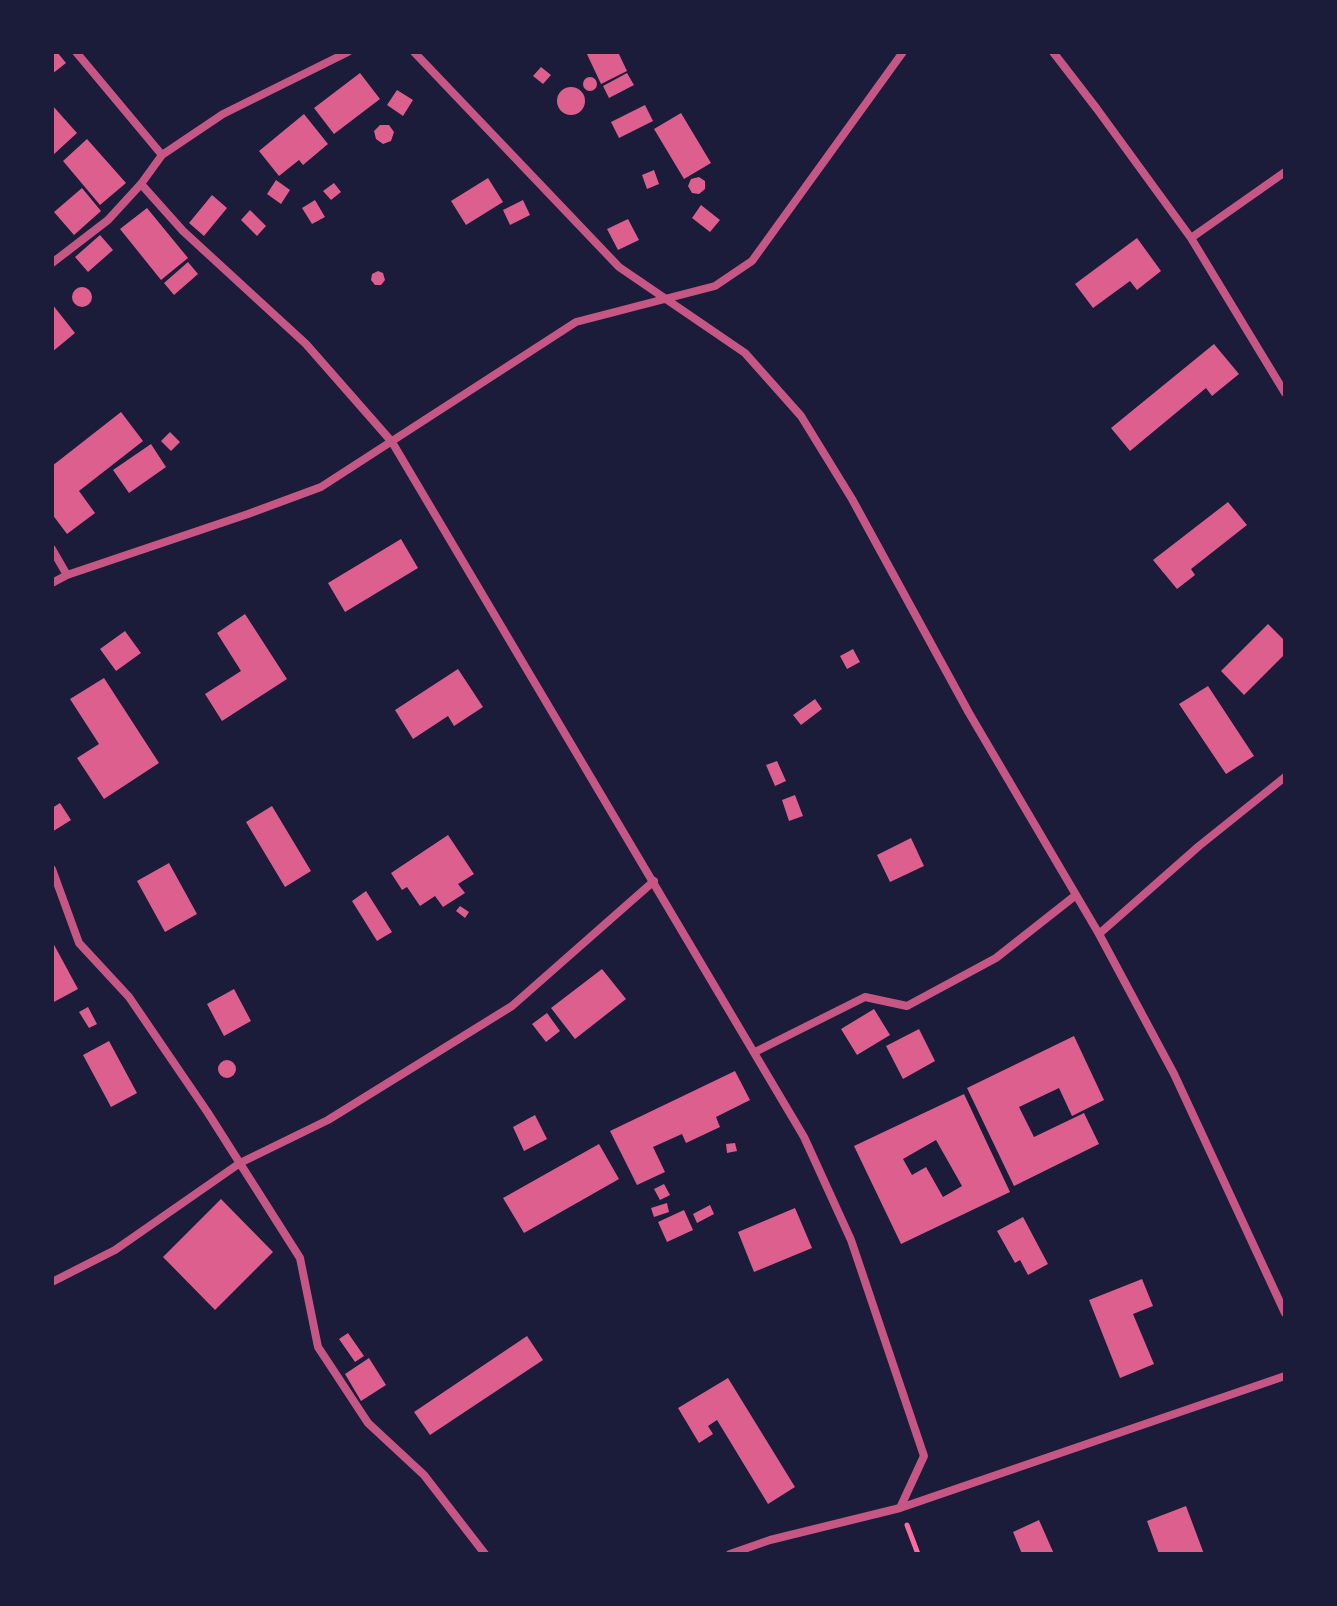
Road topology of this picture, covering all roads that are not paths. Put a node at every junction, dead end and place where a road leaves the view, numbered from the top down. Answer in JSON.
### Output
{"nodes":[{"id":1,"x":76,"y":52,"type":"edge"},
{"id":2,"x":348,"y":52,"type":"edge"},
{"id":3,"x":414,"y":52,"type":"edge"},
{"id":4,"x":903,"y":52,"type":"edge"},
{"id":5,"x":1051,"y":53,"type":"edge"},
{"id":6,"x":162,"y":155,"type":"junction"},
{"id":7,"x":1285,"y":172,"type":"edge"},
{"id":8,"x":141,"y":184,"type":"junction"},
{"id":9,"x":1191,"y":238,"type":"junction"},
{"id":10,"x":52,"y":263,"type":"edge"},
{"id":11,"x":665,"y":300,"type":"junction"},
{"id":12,"x":1285,"y":393,"type":"edge"},
{"id":13,"x":392,"y":442,"type":"junction"},
{"id":14,"x":52,"y":549,"type":"edge"},
{"id":15,"x":67,"y":575,"type":"junction"},
{"id":16,"x":52,"y":583,"type":"edge"},
{"id":17,"x":1285,"y":777,"type":"edge"},
{"id":18,"x":52,"y":869,"type":"edge"},
{"id":19,"x":654,"y":881,"type":"junction"},
{"id":20,"x":1076,"y":895,"type":"junction"},
{"id":21,"x":1099,"y":934,"type":"junction"},
{"id":22,"x":755,"y":1052,"type":"junction"},
{"id":23,"x":240,"y":1163,"type":"junction"},
{"id":24,"x":52,"y":1282,"type":"edge"},
{"id":25,"x":1285,"y":1313,"type":"edge"},
{"id":26,"x":1285,"y":1376,"type":"edge"},
{"id":27,"x":900,"y":1508,"type":"junction"},
{"id":28,"x":485,"y":1554,"type":"edge"},
{"id":29,"x":730,"y":1554,"type":"edge"}],
"edges":[{"from":1,"to":6,"type":"street"},
{"from":2,"to":6,"type":"street"},
{"from":3,"to":11,"type":"street"},
{"from":4,"to":11,"type":"street"},
{"from":5,"to":9,"type":"street"},
{"from":6,"to":8,"type":"street"},
{"from":7,"to":9,"type":"street"},
{"from":8,"to":10,"type":"street"},
{"from":8,"to":13,"type":"street"},
{"from":9,"to":12,"type":"street"},
{"from":11,"to":13,"type":"street"},
{"from":11,"to":20,"type":"street"},
{"from":13,"to":15,"type":"street"},
{"from":13,"to":19,"type":"street"},
{"from":14,"to":15,"type":"street"},
{"from":15,"to":16,"type":"street"},
{"from":17,"to":21,"type":"street"},
{"from":18,"to":23,"type":"street"},
{"from":19,"to":22,"type":"street"},
{"from":19,"to":23,"type":"street"},
{"from":20,"to":21,"type":"street"},
{"from":20,"to":22,"type":"street"},
{"from":21,"to":25,"type":"street"},
{"from":22,"to":27,"type":"street"},
{"from":23,"to":24,"type":"street"},
{"from":23,"to":28,"type":"street"},
{"from":26,"to":27,"type":"street"},
{"from":27,"to":29,"type":"street"}]}
